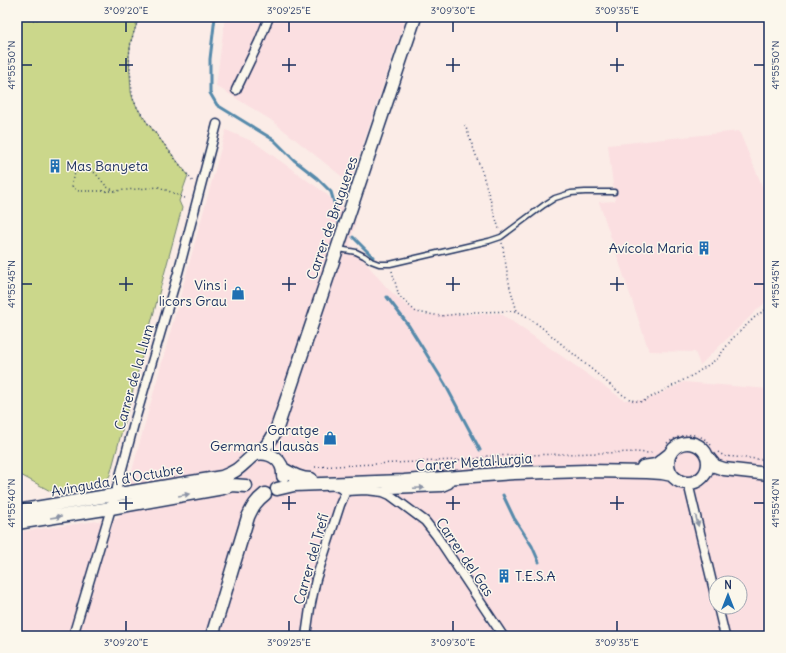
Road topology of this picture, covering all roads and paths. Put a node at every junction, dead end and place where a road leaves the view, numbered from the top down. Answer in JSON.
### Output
{"nodes":[{"id":1,"x":45,"y":17,"type":"edge"},
{"id":2,"x":139,"y":17,"type":"edge"},
{"id":3,"x":269,"y":17,"type":"edge"},
{"id":4,"x":415,"y":17,"type":"edge"},
{"id":5,"x":17,"y":19,"type":"edge"},
{"id":6,"x":236,"y":90,"type":"dead end"},
{"id":7,"x":218,"y":124,"type":"dead end"},
{"id":8,"x":465,"y":125,"type":"dead end"},
{"id":9,"x":200,"y":190,"type":"junction"},
{"id":10,"x":115,"y":191,"type":"junction"},
{"id":11,"x":614,"y":192,"type":"dead end"},
{"id":12,"x":197,"y":203,"type":"junction"},
{"id":13,"x":501,"y":237,"type":"junction"},
{"id":14,"x":337,"y":249,"type":"junction"},
{"id":15,"x":390,"y":264,"type":"junction"},
{"id":16,"x":769,"y":307,"type":"edge"},
{"id":17,"x":517,"y":311,"type":"junction"},
{"id":18,"x":277,"y":428,"type":"junction"},
{"id":19,"x":667,"y":451,"type":"junction"},
{"id":20,"x":712,"y":451,"type":"junction"},
{"id":21,"x":655,"y":452,"type":"dead end"},
{"id":22,"x":256,"y":454,"type":"junction"},
{"id":23,"x":769,"y":460,"type":"edge"},
{"id":24,"x":245,"y":463,"type":"junction"},
{"id":25,"x":281,"y":466,"type":"junction"},
{"id":26,"x":315,"y":467,"type":"dead end"},
{"id":27,"x":769,"y":474,"type":"edge"},
{"id":28,"x":672,"y":475,"type":"junction"},
{"id":29,"x":703,"y":476,"type":"junction"},
{"id":30,"x":453,"y":478,"type":"junction"},
{"id":31,"x":769,"y":480,"type":"edge"},
{"id":32,"x":223,"y":482,"type":"junction"},
{"id":33,"x":688,"y":483,"type":"junction"},
{"id":34,"x":330,"y":484,"type":"junction"},
{"id":35,"x":247,"y":487,"type":"junction"},
{"id":36,"x":277,"y":488,"type":"junction"},
{"id":37,"x":346,"y":491,"type":"junction"},
{"id":38,"x":383,"y":492,"type":"junction"},
{"id":39,"x":265,"y":494,"type":"junction"},
{"id":40,"x":115,"y":495,"type":"junction"},
{"id":41,"x":111,"y":508,"type":"junction"},
{"id":42,"x":17,"y":512,"type":"edge"},
{"id":43,"x":248,"y":517,"type":"junction"},
{"id":44,"x":17,"y":523,"type":"edge"},
{"id":45,"x":710,"y":575,"type":"edge"},
{"id":46,"x":720,"y":615,"type":"edge"},
{"id":47,"x":73,"y":636,"type":"edge"},
{"id":48,"x":212,"y":636,"type":"edge"},
{"id":49,"x":306,"y":636,"type":"edge"},
{"id":50,"x":503,"y":636,"type":"edge"},
{"id":51,"x":725,"y":636,"type":"edge"}],
"edges":[{"from":1,"to":5,"type":"path"},
{"from":2,"to":9,"type":"path"},
{"from":3,"to":6,"type":"street"},
{"from":4,"to":14,"type":"main road","name":"Carrer de Brugueres"},
{"from":7,"to":9,"type":"street","name":"Carrer de la Llum"},
{"from":8,"to":13,"type":"path"},
{"from":9,"to":12,"type":"street","name":"Carrer de la Llum"},
{"from":10,"to":10,"type":"path"},
{"from":10,"to":12,"type":"path"},
{"from":11,"to":13,"type":"lane"},
{"from":12,"to":40,"type":"street","name":"Carrer de la Llum"},
{"from":13,"to":15,"type":"lane"},
{"from":13,"to":17,"type":"path"},
{"from":14,"to":15,"type":"lane"},
{"from":14,"to":18,"type":"main road","name":"Carrer de Brugueres"},
{"from":15,"to":17,"type":"path"},
{"from":16,"to":17,"type":"path"},
{"from":18,"to":22,"type":"main road"},
{"from":18,"to":25,"type":"main road"},
{"from":19,"to":20,"type":"main road"},
{"from":19,"to":20,"type":"path"},
{"from":19,"to":25,"type":"main road","name":"Carrer Metal·lurgia"},
{"from":19,"to":28,"type":"main road"},
{"from":20,"to":23,"type":"path"},
{"from":20,"to":27,"type":"main road"},
{"from":20,"to":29,"type":"main road"},
{"from":21,"to":26,"type":"path"},
{"from":22,"to":24,"type":"main road"},
{"from":22,"to":25,"type":"main road"},
{"from":24,"to":32,"type":"main road"},
{"from":24,"to":35,"type":"main road"},
{"from":25,"to":36,"type":"main road"},
{"from":28,"to":30,"type":"main road","name":"Carrer Metal·lurgia"},
{"from":28,"to":33,"type":"main road"},
{"from":29,"to":31,"type":"main road"},
{"from":29,"to":33,"type":"main road"},
{"from":30,"to":34,"type":"main road","name":"Carrer Metal·lurgia"},
{"from":38,"to":30,"type":"street","one_way":true},
{"from":32,"to":35,"type":"main road"},
{"from":32,"to":40,"type":"main road","name":"Avinguda 1 d'Octubre"},
{"from":41,"to":32,"type":"main road","name":"Avinguda 1 d'Octubre","one_way":true},
{"from":33,"to":45,"type":"street","one_way":true},
{"from":34,"to":36,"type":"main road","name":"Carrer Metal·lurgia"},
{"from":34,"to":37,"type":"street","name":"Carrer del Gas"},
{"from":35,"to":39,"type":"main road"},
{"from":35,"to":43,"type":"main road"},
{"from":36,"to":39,"type":"main road"},
{"from":37,"to":38,"type":"street","name":"Carrer del Gas"},
{"from":37,"to":49,"type":"street","name":"Carrer del Trefí"},
{"from":38,"to":50,"type":"street","name":"Carrer del Gas"},
{"from":39,"to":43,"type":"main road"},
{"from":40,"to":41,"type":"street","name":"Carrer de la Llum"},
{"from":40,"to":42,"type":"main road","name":"Avinguda 1 d'Octubre"},
{"from":44,"to":41,"type":"main road","name":"Avinguda 1 d'Octubre","one_way":true},
{"from":41,"to":47,"type":"street","name":"Carrer de la Llum"},
{"from":43,"to":48,"type":"main road"},
{"from":46,"to":51,"type":"street"}]}
